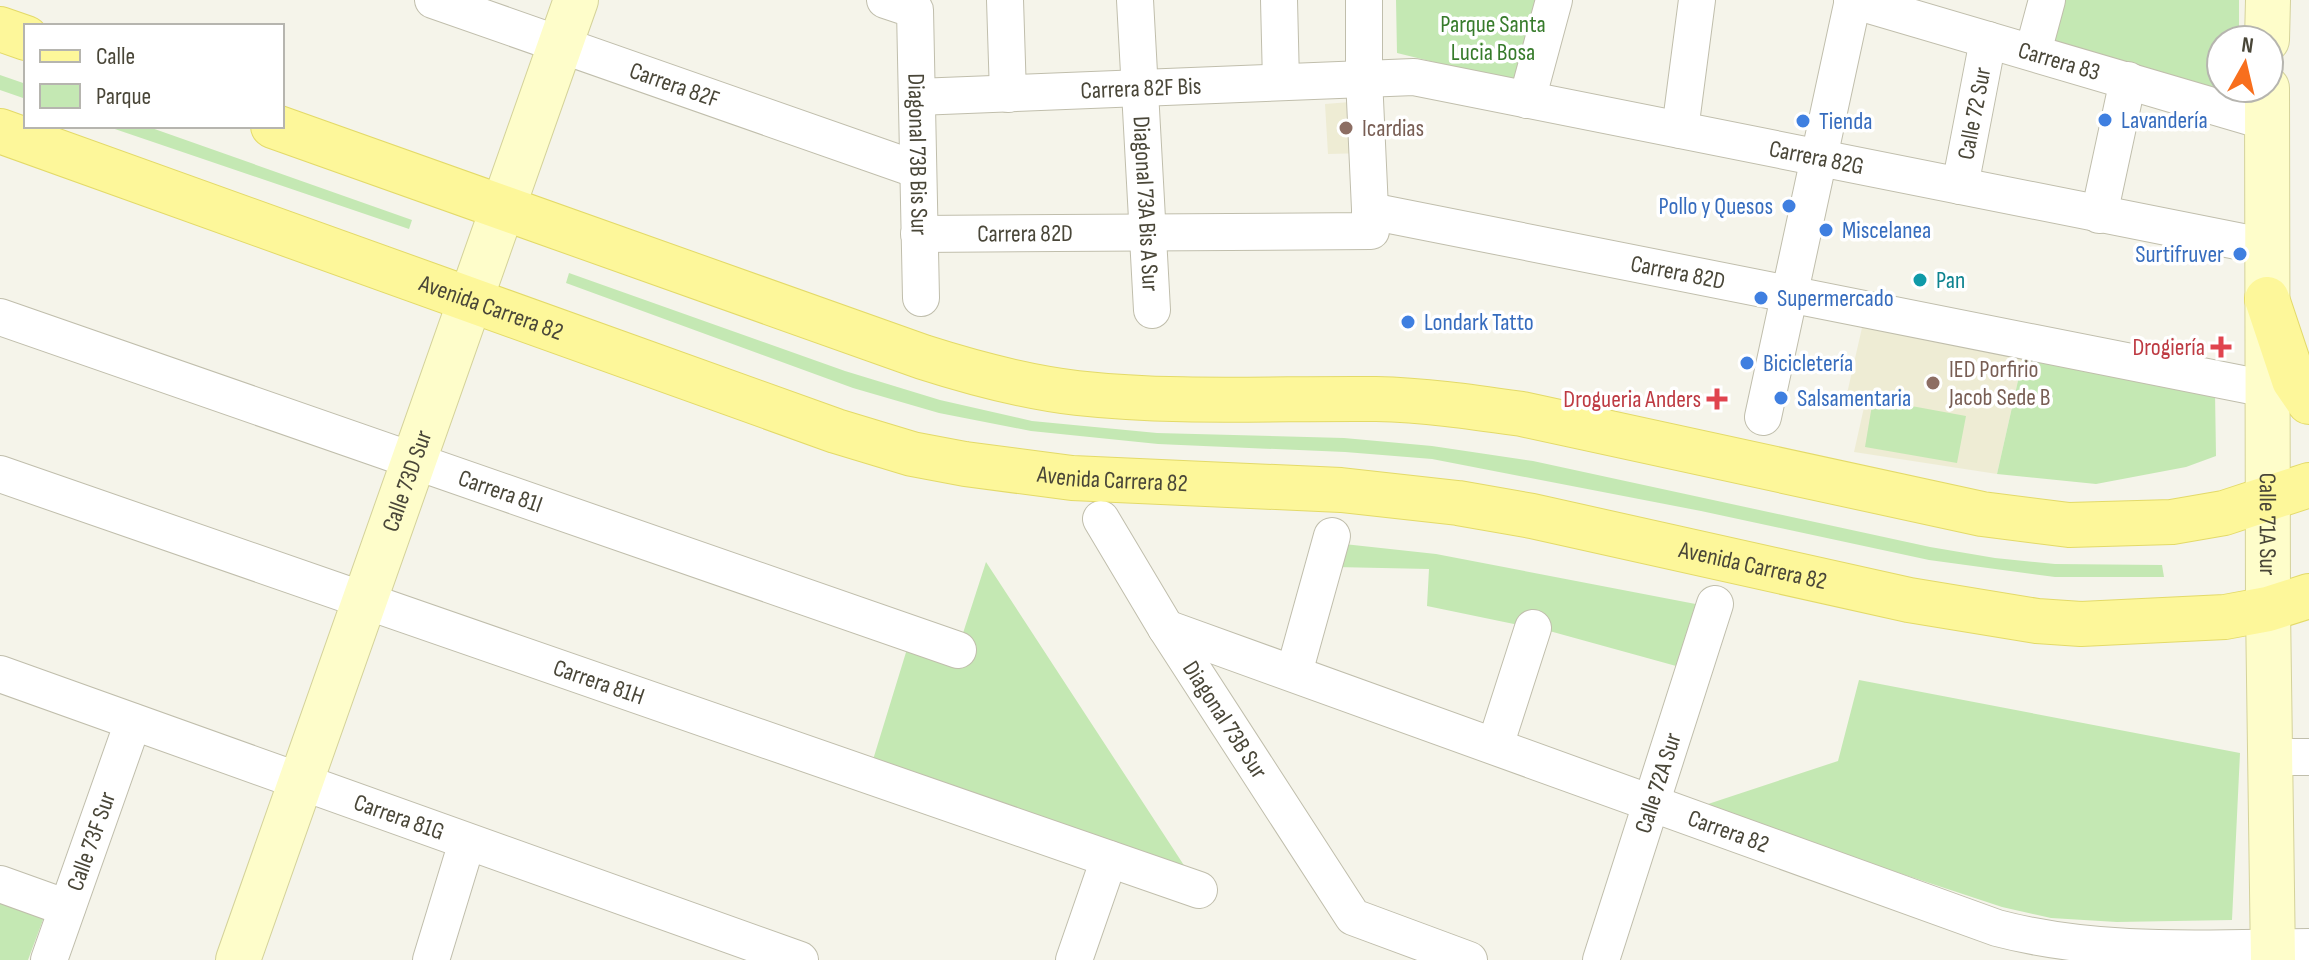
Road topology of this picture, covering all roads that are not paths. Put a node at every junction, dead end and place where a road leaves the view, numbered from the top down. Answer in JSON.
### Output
{"nodes":[{"id":1,"x":433,"y":0,"type":"edge"},
{"id":2,"x":576,"y":0,"type":"edge"},
{"id":3,"x":1005,"y":0,"type":"edge"},
{"id":4,"x":1135,"y":0,"type":"edge"},
{"id":5,"x":1279,"y":0,"type":"edge"},
{"id":6,"x":1364,"y":0,"type":"edge"},
{"id":7,"x":1554,"y":0,"type":"edge"},
{"id":8,"x":1697,"y":0,"type":"edge"},
{"id":9,"x":1853,"y":0,"type":"edge"},
{"id":10,"x":2047,"y":0,"type":"edge"},
{"id":11,"x":2268,"y":0,"type":"edge"},
{"id":12,"x":900,"y":5,"type":"edge"},
{"id":13,"x":2267,"y":24,"type":"edge"},
{"id":14,"x":0,"y":29,"type":"edge"},
{"id":15,"x":24,"y":37,"type":"edge"},
{"id":16,"x":1988,"y":40,"type":"junction"},
{"id":17,"x":560,"y":46,"type":"junction"},
{"id":18,"x":2033,"y":52,"type":"junction"},
{"id":19,"x":1364,"y":78,"type":"junction"},
{"id":20,"x":2128,"y":80,"type":"junction"},
{"id":21,"x":1281,"y":82,"type":"junction"},
{"id":22,"x":1140,"y":88,"type":"junction"},
{"id":23,"x":1008,"y":94,"type":"junction"},
{"id":24,"x":917,"y":97,"type":"junction"},
{"id":25,"x":1527,"y":100,"type":"junction"},
{"id":26,"x":2267,"y":105,"type":"edge"},
{"id":27,"x":279,"y":128,"type":"edge"},
{"id":28,"x":1680,"y":130,"type":"junction"},
{"id":29,"x":0,"y":131,"type":"edge"},
{"id":30,"x":1819,"y":158,"type":"junction"},
{"id":31,"x":918,"y":170,"type":"junction"},
{"id":32,"x":1960,"y":186,"type":"junction"},
{"id":33,"x":502,"y":208,"type":"junction"},
{"id":34,"x":2099,"y":215,"type":"junction"},
{"id":35,"x":1371,"y":221,"type":"junction"},
{"id":36,"x":1148,"y":233,"type":"junction"},
{"id":37,"x":919,"y":234,"type":"junction"},
{"id":38,"x":2267,"y":247,"type":"junction"},
{"id":39,"x":1790,"y":294,"type":"junction"},
{"id":40,"x":921,"y":298,"type":"dead end"},
{"id":41,"x":2267,"y":299,"type":"junction"},
{"id":42,"x":471,"y":300,"type":"junction"},
{"id":43,"x":1152,"y":310,"type":"dead end"},
{"id":44,"x":0,"y":317,"type":"edge"},
{"id":45,"x":2267,"y":389,"type":"junction"},
{"id":46,"x":2309,"y":402,"type":"edge"},
{"id":47,"x":1763,"y":417,"type":"dead end"},
{"id":48,"x":414,"y":461,"type":"junction"},
{"id":49,"x":0,"y":474,"type":"edge"},
{"id":50,"x":2309,"y":485,"type":"edge"},
{"id":51,"x":2268,"y":500,"type":"junction"},
{"id":52,"x":1101,"y":519,"type":"dead end"},
{"id":53,"x":1332,"y":536,"type":"dead end"},
{"id":54,"x":2309,"y":596,"type":"edge"},
{"id":55,"x":365,"y":600,"type":"junction"},
{"id":56,"x":1715,"y":604,"type":"dead end"},
{"id":57,"x":2268,"y":609,"type":"junction"},
{"id":58,"x":1166,"y":628,"type":"junction"},
{"id":59,"x":1533,"y":628,"type":"dead end"},
{"id":60,"x":958,"y":650,"type":"dead end"},
{"id":61,"x":1294,"y":673,"type":"junction"},
{"id":62,"x":0,"y":674,"type":"edge"},
{"id":63,"x":133,"y":722,"type":"junction"},
{"id":64,"x":1495,"y":746,"type":"junction"},
{"id":65,"x":2290,"y":757,"type":"edge"},
{"id":66,"x":301,"y":782,"type":"junction"},
{"id":67,"x":1651,"y":804,"type":"junction"},
{"id":68,"x":467,"y":842,"type":"junction"},
{"id":69,"x":1109,"y":859,"type":"junction"},
{"id":70,"x":0,"y":884,"type":"edge"},
{"id":71,"x":1199,"y":890,"type":"dead end"},
{"id":72,"x":67,"y":908,"type":"junction"},
{"id":73,"x":2042,"y":950,"type":"edge"},
{"id":74,"x":2285,"y":951,"type":"edge"},
{"id":75,"x":49,"y":960,"type":"edge"},
{"id":76,"x":238,"y":960,"type":"edge"},
{"id":77,"x":431,"y":960,"type":"edge"},
{"id":78,"x":800,"y":960,"type":"edge"},
{"id":79,"x":1074,"y":960,"type":"edge"},
{"id":80,"x":1469,"y":960,"type":"edge"},
{"id":81,"x":1601,"y":960,"type":"edge"}],
"edges":[{"from":1,"to":17,"type":"street","name":"Carrera 82F"},
{"from":2,"to":17,"type":"street","name":"Calle 73D Sur"},
{"from":3,"to":23,"type":"street"},
{"from":4,"to":22,"type":"street","name":"Diagonal 73A Bis A Sur"},
{"from":5,"to":21,"type":"street"},
{"from":6,"to":19,"type":"street"},
{"from":7,"to":25,"type":"street"},
{"from":8,"to":28,"type":"street"},
{"from":9,"to":16,"type":"street","name":"Carrera 83"},
{"from":9,"to":30,"type":"street"},
{"from":10,"to":18,"type":"street"},
{"from":11,"to":13,"type":"street"},
{"from":12,"to":24,"type":"street","name":"Diagonal 73B Bis Sur"},
{"from":14,"to":15,"type":"main road"},
{"from":16,"to":18,"type":"street","name":"Carrera 83"},
{"from":16,"to":32,"type":"street","name":"Calle 72 Sur"},
{"from":17,"to":31,"type":"street","name":"Carrera 82F"},
{"from":17,"to":33,"type":"street","name":"Calle 73D Sur"},
{"from":18,"to":20,"type":"street","name":"Carrera 83"},
{"from":19,"to":21,"type":"street","name":"Carrera 82F Bis"},
{"from":19,"to":25,"type":"street","name":"Carrera 82G"},
{"from":19,"to":35,"type":"street"},
{"from":20,"to":26,"type":"street","name":"Carrera 83"},
{"from":20,"to":34,"type":"street"},
{"from":21,"to":22,"type":"street","name":"Carrera 82F Bis"},
{"from":22,"to":23,"type":"street","name":"Carrera 82F Bis"},
{"from":22,"to":36,"type":"street","name":"Diagonal 73A Bis A Sur"},
{"from":23,"to":24,"type":"street","name":"Carrera 82F Bis"},
{"from":24,"to":31,"type":"street","name":"Diagonal 73B Bis Sur"},
{"from":25,"to":28,"type":"street","name":"Carrera 82G"},
{"from":26,"to":38,"type":"street","name":"Calle 71A Sur"},
{"from":27,"to":33,"type":"main road"},
{"from":28,"to":30,"type":"street","name":"Carrera 82G"},
{"from":29,"to":42,"type":"main road","name":"Avenida Carrera 82"},
{"from":30,"to":32,"type":"street","name":"Carrera 82G"},
{"from":30,"to":39,"type":"street"},
{"from":31,"to":37,"type":"street","name":"Diagonal 73B Bis Sur"},
{"from":32,"to":34,"type":"street","name":"Carrera 82G"},
{"from":33,"to":42,"type":"street","name":"Calle 73D Sur"},
{"from":33,"to":51,"type":"main road"},
{"from":34,"to":38,"type":"street","name":"Carrera 82G"},
{"from":35,"to":36,"type":"street","name":"Carrera 82D"},
{"from":35,"to":39,"type":"street","name":"Carrera 82D"},
{"from":36,"to":37,"type":"street","name":"Carrera 82D"},
{"from":36,"to":43,"type":"street","name":"Diagonal 73A Bis A Sur"},
{"from":37,"to":40,"type":"street","name":"Diagonal 73B Bis Sur"},
{"from":38,"to":41,"type":"street","name":"Calle 71A Sur"},
{"from":39,"to":45,"type":"street","name":"Carrera 82D"},
{"from":39,"to":47,"type":"street"},
{"from":41,"to":45,"type":"street","name":"Calle 71A Sur"},
{"from":41,"to":46,"type":"main road"},
{"from":42,"to":48,"type":"street","name":"Calle 73D Sur"},
{"from":42,"to":57,"type":"main road","name":"Avenida Carrera 82"},
{"from":44,"to":48,"type":"street","name":"Carrera 81I"},
{"from":45,"to":51,"type":"street","name":"Calle 71A Sur"},
{"from":48,"to":55,"type":"street","name":"Calle 73D Sur"},
{"from":48,"to":60,"type":"street","name":"Carrera 81I"},
{"from":49,"to":55,"type":"street","name":"Carrera 81H"},
{"from":50,"to":51,"type":"main road"},
{"from":51,"to":57,"type":"street","name":"Calle 71A Sur"},
{"from":52,"to":58,"type":"street","name":"Diagonal 73B Sur"},
{"from":53,"to":61,"type":"street"},
{"from":54,"to":57,"type":"main road","name":"Avenida Carrera 82"},
{"from":55,"to":66,"type":"street","name":"Calle 73D Sur"},
{"from":55,"to":69,"type":"street","name":"Carrera 81H"},
{"from":56,"to":67,"type":"street","name":"Calle 72A Sur"},
{"from":57,"to":65,"type":"street","name":"Calle 71A Sur"},
{"from":58,"to":61,"type":"street","name":"Carrera 82"},
{"from":58,"to":80,"type":"street","name":"Diagonal 73B Sur"},
{"from":59,"to":64,"type":"street"},
{"from":61,"to":64,"type":"street","name":"Carrera 82"},
{"from":62,"to":63,"type":"street","name":"Carrera 81G"},
{"from":63,"to":66,"type":"street","name":"Carrera 81G"},
{"from":63,"to":72,"type":"street","name":"Calle 73F Sur"},
{"from":64,"to":67,"type":"street","name":"Carrera 82"},
{"from":65,"to":74,"type":"street","name":"Calle 71A Sur"},
{"from":66,"to":68,"type":"street","name":"Carrera 81G"},
{"from":66,"to":76,"type":"street","name":"Calle 73D Sur"},
{"from":67,"to":73,"type":"street","name":"Carrera 82"},
{"from":67,"to":81,"type":"street","name":"Calle 72A Sur"},
{"from":68,"to":77,"type":"street"},
{"from":68,"to":78,"type":"street","name":"Carrera 81G"},
{"from":69,"to":71,"type":"street","name":"Carrera 81H"},
{"from":69,"to":79,"type":"street"},
{"from":70,"to":72,"type":"street"},
{"from":72,"to":75,"type":"street","name":"Calle 73F Sur"},
{"from":73,"to":74,"type":"street","name":"Carrera 82"}]}
